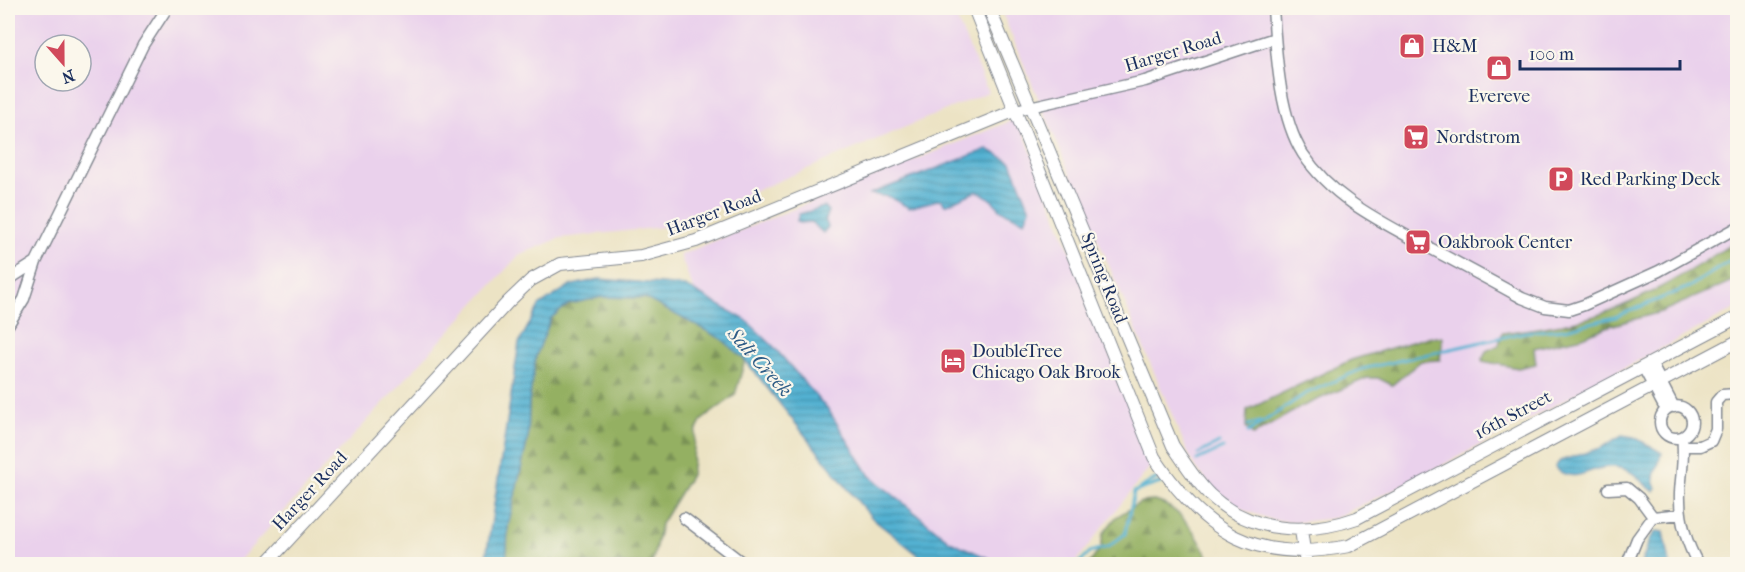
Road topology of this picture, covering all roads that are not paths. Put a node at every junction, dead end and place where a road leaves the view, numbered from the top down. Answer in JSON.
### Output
{"nodes":[{"id":1,"x":167,"y":8,"type":"edge"},
{"id":2,"x":974,"y":8,"type":"edge"},
{"id":3,"x":989,"y":8,"type":"edge"},
{"id":4,"x":1273,"y":8,"type":"edge"},
{"id":5,"x":1275,"y":38,"type":"junction"},
{"id":6,"x":1029,"y":107,"type":"junction"},
{"id":7,"x":1016,"y":110,"type":"junction"},
{"id":8,"x":1737,"y":227,"type":"edge"},
{"id":9,"x":36,"y":262,"type":"junction"},
{"id":10,"x":8,"y":280,"type":"edge"},
{"id":11,"x":1737,"y":317,"type":"edge"},
{"id":12,"x":8,"y":325,"type":"edge"},
{"id":13,"x":1737,"y":341,"type":"edge"},
{"id":14,"x":1647,"y":365,"type":"junction"},
{"id":15,"x":1656,"y":383,"type":"junction"},
{"id":16,"x":1736,"y":394,"type":"dead end"},
{"id":17,"x":1669,"y":409,"type":"junction"},
{"id":18,"x":1683,"y":441,"type":"junction"},
{"id":19,"x":1608,"y":489,"type":"dead end"},
{"id":20,"x":1681,"y":514,"type":"junction"},
{"id":21,"x":1653,"y":516,"type":"junction"},
{"id":22,"x":684,"y":518,"type":"dead end"},
{"id":23,"x":1301,"y":530,"type":"junction"},
{"id":24,"x":1305,"y":558,"type":"edge"},
{"id":25,"x":272,"y":562,"type":"edge"},
{"id":26,"x":744,"y":564,"type":"edge"},
{"id":27,"x":1627,"y":564,"type":"edge"},
{"id":28,"x":1698,"y":564,"type":"edge"}],
"edges":[{"from":1,"to":9,"type":"street"},
{"from":2,"to":7,"type":"street","name":"Spring Road"},
{"from":3,"to":6,"type":"street","name":"Spring Road"},
{"from":4,"to":5,"type":"street"},
{"from":5,"to":6,"type":"street","name":"Harger Road"},
{"from":5,"to":8,"type":"street"},
{"from":6,"to":7,"type":"street","name":"Harger Road"},
{"from":6,"to":23,"type":"street","name":"Spring Road"},
{"from":7,"to":24,"type":"street","name":"Spring Road"},
{"from":7,"to":25,"type":"street","name":"Harger Road"},
{"from":9,"to":10,"type":"street"},
{"from":9,"to":12,"type":"street"},
{"from":11,"to":14,"type":"street","name":"16th Street"},
{"from":13,"to":15,"type":"street"},
{"from":14,"to":15,"type":"street"},
{"from":14,"to":23,"type":"street","name":"16th Street"},
{"from":15,"to":17,"type":"street"},
{"from":15,"to":24,"type":"street"},
{"from":16,"to":18,"type":"street"},
{"from":17,"to":18,"type":"street"},
{"from":17,"to":18,"type":"street"},
{"from":18,"to":20,"type":"street"},
{"from":19,"to":21,"type":"street"},
{"from":20,"to":21,"type":"street"},
{"from":20,"to":28,"type":"street"},
{"from":21,"to":27,"type":"street"},
{"from":22,"to":26,"type":"street"},
{"from":23,"to":24,"type":"street"}]}
